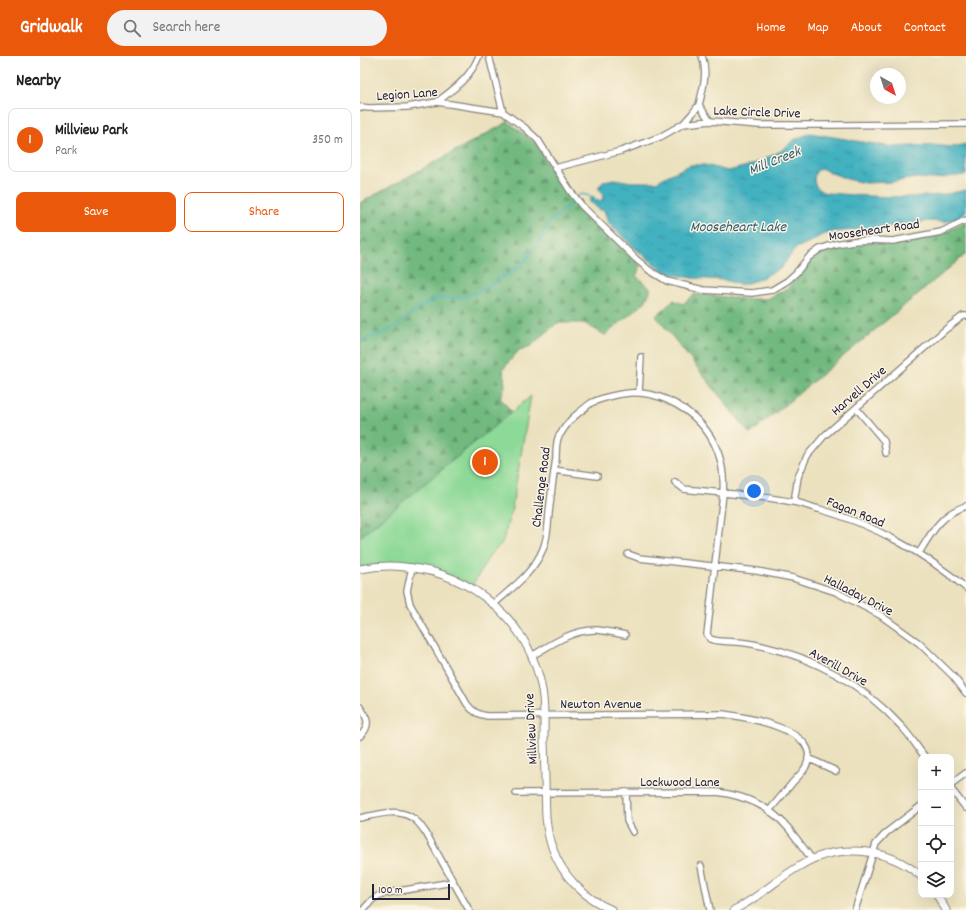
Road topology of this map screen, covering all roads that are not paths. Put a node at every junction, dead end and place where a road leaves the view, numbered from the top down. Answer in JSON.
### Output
{"nodes":[{"id":1,"x":479,"y":56,"type":"edge"},
{"id":2,"x":489,"y":56,"type":"edge"},
{"id":3,"x":702,"y":56,"type":"edge"},
{"id":4,"x":437,"y":102,"type":"junction"},
{"id":5,"x":699,"y":105,"type":"junction"},
{"id":6,"x":360,"y":107,"type":"edge"},
{"id":7,"x":503,"y":112,"type":"junction"},
{"id":8,"x":710,"y":121,"type":"junction"},
{"id":9,"x":683,"y":124,"type":"junction"},
{"id":10,"x":966,"y":124,"type":"edge"},
{"id":11,"x":555,"y":168,"type":"junction"},
{"id":12,"x":966,"y":220,"type":"edge"},
{"id":13,"x":966,"y":316,"type":"edge"},
{"id":14,"x":641,"y":357,"type":"dead end"},
{"id":15,"x":639,"y":392,"type":"junction"},
{"id":16,"x":856,"y":408,"type":"junction"},
{"id":17,"x":886,"y":453,"type":"dead end"},
{"id":18,"x":554,"y":470,"type":"junction"},
{"id":19,"x":597,"y":476,"type":"dead end"},
{"id":20,"x":675,"y":482,"type":"dead end"},
{"id":21,"x":723,"y":494,"type":"junction"},
{"id":22,"x":794,"y":502,"type":"junction"},
{"id":23,"x":966,"y":506,"type":"edge"},
{"id":24,"x":919,"y":553,"type":"junction"},
{"id":25,"x":628,"y":554,"type":"dead end"},
{"id":26,"x":412,"y":567,"type":"junction"},
{"id":27,"x":715,"y":567,"type":"junction"},
{"id":28,"x":360,"y":570,"type":"edge"},
{"id":29,"x":966,"y":588,"type":"edge"},
{"id":30,"x":494,"y":604,"type":"junction"},
{"id":31,"x":625,"y":635,"type":"dead end"},
{"id":32,"x":717,"y":641,"type":"joint"},
{"id":33,"x":532,"y":656,"type":"junction"},
{"id":34,"x":966,"y":693,"type":"edge"},
{"id":35,"x":360,"y":708,"type":"edge"},
{"id":36,"x":544,"y":716,"type":"junction"},
{"id":37,"x":362,"y":734,"type":"edge"},
{"id":38,"x":923,"y":754,"type":"edge"},
{"id":39,"x":808,"y":758,"type":"junction"},
{"id":40,"x":836,"y":771,"type":"dead end"},
{"id":41,"x":966,"y":773,"type":"edge"},
{"id":42,"x":954,"y":782,"type":"edge"},
{"id":43,"x":952,"y":790,"type":"edge"},
{"id":44,"x":516,"y":792,"type":"dead end"},
{"id":45,"x":626,"y":792,"type":"junction"},
{"id":46,"x":545,"y":793,"type":"junction"},
{"id":47,"x":918,"y":808,"type":"edge"},
{"id":48,"x":966,"y":808,"type":"edge"},
{"id":49,"x":769,"y":811,"type":"junction"},
{"id":50,"x":360,"y":818,"type":"edge"},
{"id":51,"x":633,"y":832,"type":"dead end"},
{"id":52,"x":873,"y":852,"type":"junction"},
{"id":53,"x":812,"y":859,"type":"junction"},
{"id":54,"x":701,"y":866,"type":"dead end"},
{"id":55,"x":918,"y":874,"type":"edge"},
{"id":56,"x":453,"y":882,"type":"junction"},
{"id":57,"x":940,"y":898,"type":"edge"},
{"id":58,"x":604,"y":908,"type":"edge"},
{"id":59,"x":363,"y":910,"type":"edge"},
{"id":60,"x":469,"y":910,"type":"edge"},
{"id":61,"x":612,"y":910,"type":"edge"},
{"id":62,"x":710,"y":910,"type":"edge"},
{"id":63,"x":734,"y":910,"type":"edge"},
{"id":64,"x":855,"y":910,"type":"edge"},
{"id":65,"x":946,"y":910,"type":"edge"}],
"edges":[{"from":1,"to":4,"type":"street"},
{"from":2,"to":7,"type":"street"},
{"from":3,"to":5,"type":"street"},
{"from":4,"to":6,"type":"street","name":"Legion Lane"},
{"from":4,"to":7,"type":"street","name":"Legion Lane"},
{"from":5,"to":8,"type":"street"},
{"from":5,"to":9,"type":"street"},
{"from":7,"to":11,"type":"street","name":"Mooseheart Road"},
{"from":8,"to":9,"type":"street","name":"Lake Circle Drive"},
{"from":8,"to":10,"type":"street","name":"Lake Circle Drive"},
{"from":9,"to":11,"type":"street","name":"Lake Circle Drive"},
{"from":11,"to":12,"type":"street","name":"Mooseheart Road"},
{"from":13,"to":16,"type":"street","name":"Harvell Drive"},
{"from":14,"to":15,"type":"street"},
{"from":15,"to":18,"type":"street","name":"Challenge Road"},
{"from":15,"to":21,"type":"street","name":"Challenge Road"},
{"from":16,"to":17,"type":"street"},
{"from":16,"to":22,"type":"street","name":"Harvell Drive"},
{"from":18,"to":19,"type":"street"},
{"from":18,"to":30,"type":"street","name":"Challenge Road"},
{"from":20,"to":21,"type":"street","name":"Fagan Road"},
{"from":21,"to":22,"type":"street","name":"Fagan Road"},
{"from":21,"to":27,"type":"street","name":"Challenge Road"},
{"from":22,"to":24,"type":"street","name":"Fagan Road"},
{"from":23,"to":24,"type":"street"},
{"from":24,"to":29,"type":"street","name":"Fagan Road"},
{"from":25,"to":27,"type":"street","name":"Halladay Drive"},
{"from":26,"to":28,"type":"street","name":"Millview Drive"},
{"from":26,"to":30,"type":"street","name":"Millview Drive"},
{"from":26,"to":36,"type":"street","name":"Newton Avenue"},
{"from":27,"to":32,"type":"street","name":"Challenge Road"},
{"from":27,"to":34,"type":"street","name":"Halladay Drive"},
{"from":30,"to":33,"type":"street","name":"Millview Drive"},
{"from":31,"to":33,"type":"street"},
{"from":32,"to":38,"type":"street","name":"Averill Drive"},
{"from":33,"to":36,"type":"street","name":"Millview Drive"},
{"from":35,"to":37,"type":"street"},
{"from":36,"to":39,"type":"street","name":"Newton Avenue"},
{"from":36,"to":46,"type":"street","name":"Millview Drive"},
{"from":39,"to":40,"type":"street"},
{"from":39,"to":49,"type":"street"},
{"from":41,"to":42,"type":"street"},
{"from":43,"to":48,"type":"street"},
{"from":44,"to":46,"type":"street","name":"Lockwood Lane"},
{"from":45,"to":46,"type":"street","name":"Lockwood Lane"},
{"from":45,"to":49,"type":"street","name":"Lockwood Lane"},
{"from":45,"to":51,"type":"street"},
{"from":46,"to":58,"type":"street","name":"Millview Drive"},
{"from":47,"to":52,"type":"street"},
{"from":49,"to":53,"type":"street","name":"Lockwood Lane"},
{"from":50,"to":56,"type":"street"},
{"from":52,"to":53,"type":"street"},
{"from":52,"to":55,"type":"street"},
{"from":52,"to":64,"type":"street"},
{"from":53,"to":63,"type":"street"},
{"from":54,"to":62,"type":"street"},
{"from":56,"to":59,"type":"street"},
{"from":56,"to":60,"type":"street"},
{"from":57,"to":65,"type":"street"},
{"from":58,"to":61,"type":"street","name":"Millview Drive"}]}
